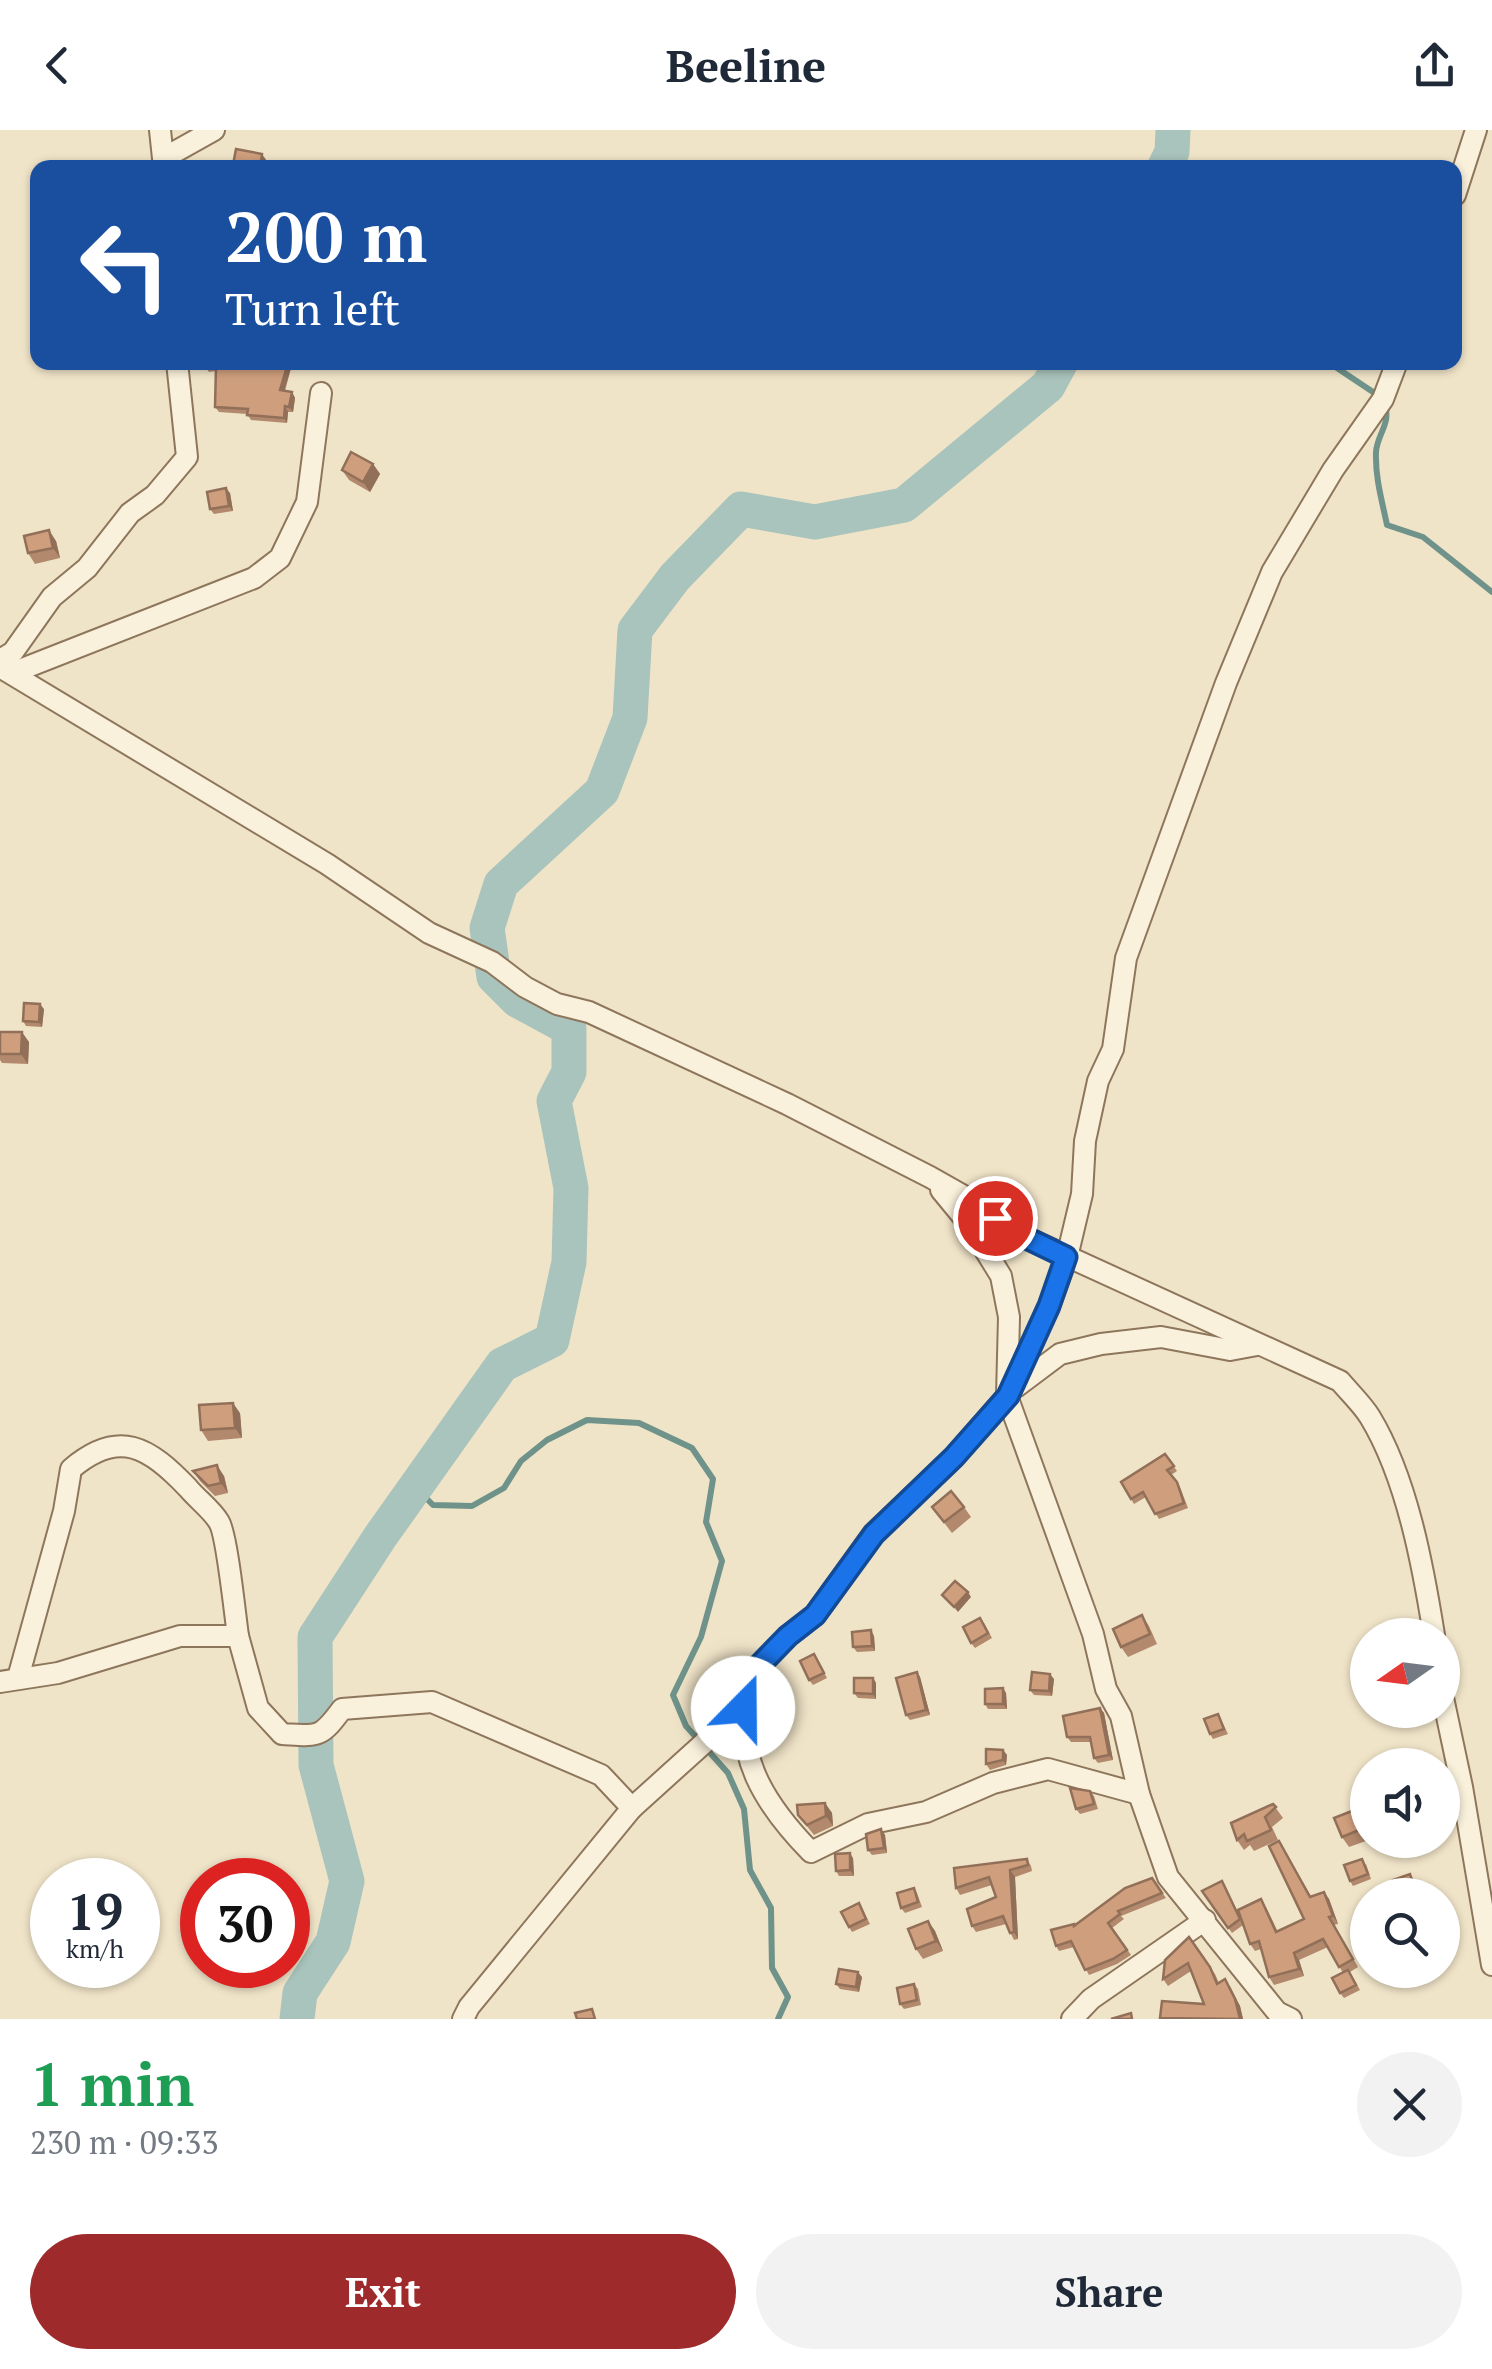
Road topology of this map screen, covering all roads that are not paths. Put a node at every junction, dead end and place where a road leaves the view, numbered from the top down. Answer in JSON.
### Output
{"nodes":[{"id":1,"x":160,"y":130,"type":"edge"},
{"id":2,"x":214,"y":130,"type":"edge"},
{"id":3,"x":1476,"y":130,"type":"edge"},
{"id":4,"x":164,"y":160,"type":"edge"},
{"id":5,"x":167,"y":160,"type":"edge"},
{"id":6,"x":1462,"y":173,"type":"edge"},
{"id":7,"x":178,"y":370,"type":"edge"},
{"id":8,"x":1393,"y":370,"type":"edge"},
{"id":9,"x":320,"y":393,"type":"dead end"},
{"id":10,"x":4,"y":666,"type":"edge"},
{"id":11,"x":930,"y":1177,"type":"junction"},
{"id":12,"x":1066,"y":1257,"type":"junction"},
{"id":13,"x":1258,"y":1345,"type":"junction"},
{"id":14,"x":1008,"y":1396,"type":"junction"},
{"id":15,"x":1431,"y":1618,"type":"edge"},
{"id":16,"x":238,"y":1636,"type":"junction"},
{"id":17,"x":753,"y":1672,"type":"junction"},
{"id":18,"x":9,"y":1680,"type":"edge"},
{"id":19,"x":1449,"y":1728,"type":"edge"},
{"id":20,"x":1138,"y":1794,"type":"junction"},
{"id":21,"x":632,"y":1808,"type":"junction"},
{"id":22,"x":1205,"y":1920,"type":"junction"},
{"id":23,"x":1492,"y":1965,"type":"edge"},
{"id":24,"x":463,"y":2019,"type":"edge"},
{"id":25,"x":1072,"y":2019,"type":"edge"},
{"id":26,"x":1291,"y":2019,"type":"edge"}],
"edges":[{"from":1,"to":4,"type":"street"},
{"from":2,"to":5,"type":"street"},
{"from":3,"to":6,"type":"street"},
{"from":7,"to":10,"type":"street"},
{"from":8,"to":12,"type":"street"},
{"from":9,"to":10,"type":"street"},
{"from":10,"to":11,"type":"street"},
{"from":11,"to":12,"type":"street"},
{"from":11,"to":14,"type":"street"},
{"from":12,"to":13,"type":"street"},
{"from":12,"to":14,"type":"street"},
{"from":13,"to":14,"type":"street"},
{"from":13,"to":15,"type":"street"},
{"from":14,"to":17,"type":"street"},
{"from":14,"to":20,"type":"street"},
{"from":16,"to":18,"type":"street"},
{"from":16,"to":18,"type":"street"},
{"from":16,"to":21,"type":"street"},
{"from":17,"to":20,"type":"street"},
{"from":17,"to":21,"type":"street"},
{"from":19,"to":23,"type":"street"},
{"from":20,"to":22,"type":"street"},
{"from":21,"to":24,"type":"street"},
{"from":22,"to":25,"type":"street"},
{"from":22,"to":26,"type":"street"}]}
